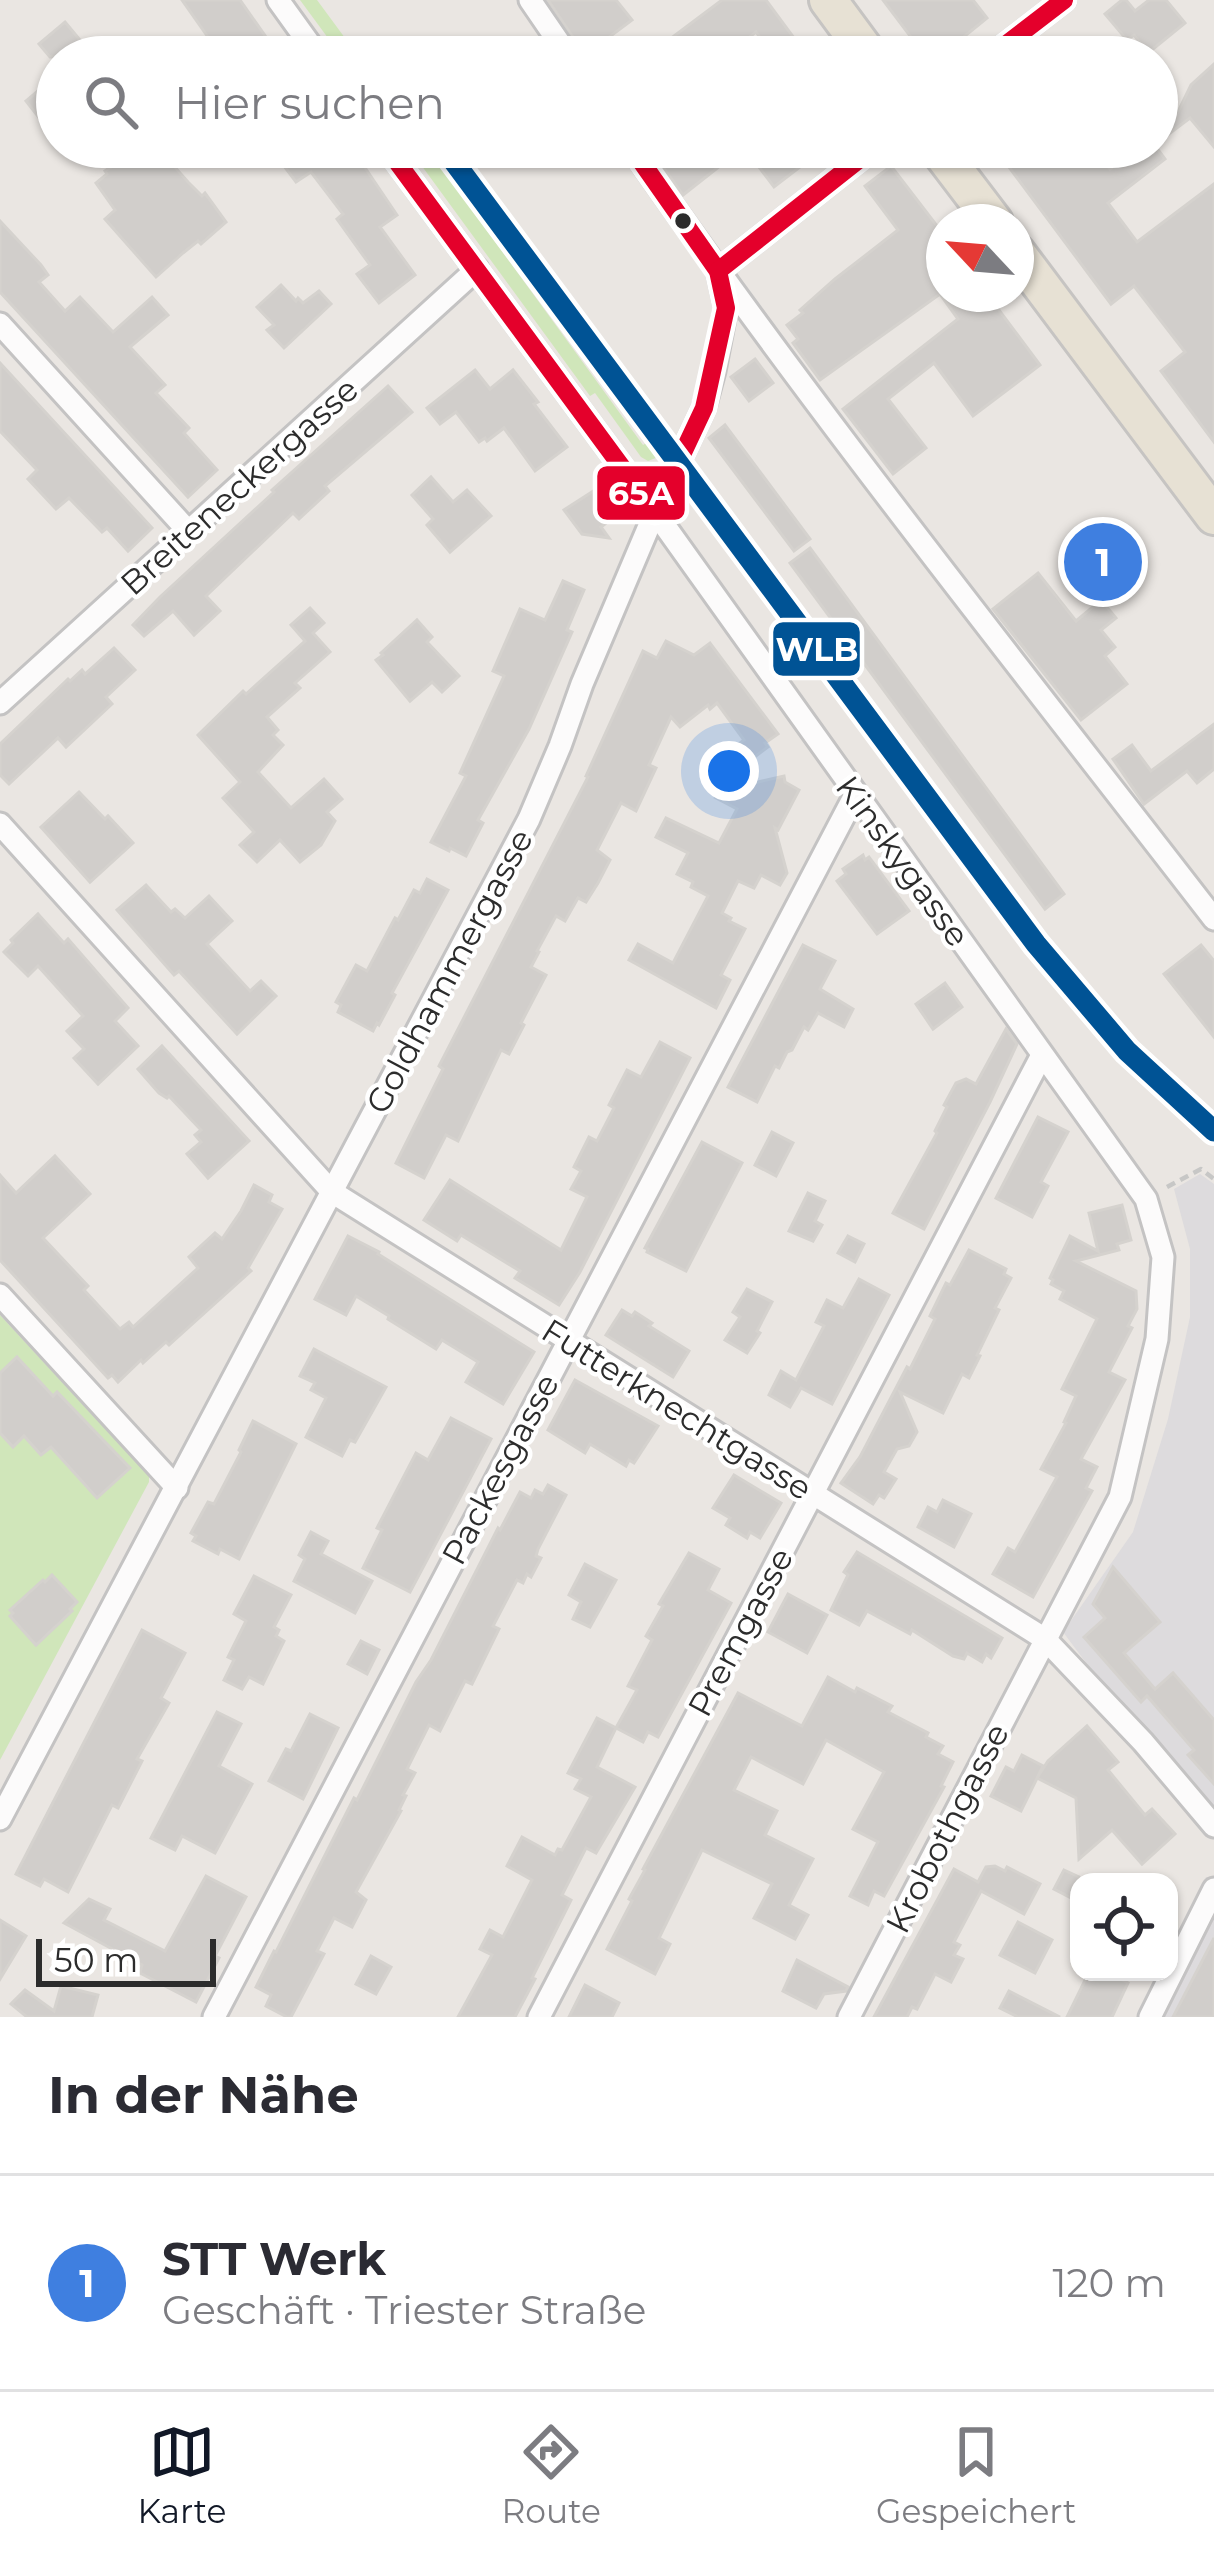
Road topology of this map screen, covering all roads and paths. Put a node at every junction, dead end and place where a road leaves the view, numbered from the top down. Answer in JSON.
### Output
{"nodes":[{"id":1,"x":278,"y":0,"type":"edge"},
{"id":2,"x":530,"y":0,"type":"edge"},
{"id":3,"x":828,"y":0,"type":"edge"},
{"id":4,"x":1064,"y":0,"type":"edge"},
{"id":5,"x":305,"y":36,"type":"edge"},
{"id":6,"x":555,"y":36,"type":"edge"},
{"id":7,"x":855,"y":36,"type":"edge"},
{"id":8,"x":1017,"y":36,"type":"edge"},
{"id":9,"x":402,"y":168,"type":"edge"},
{"id":10,"x":647,"y":168,"type":"edge"},
{"id":11,"x":848,"y":168,"type":"edge"},
{"id":12,"x":953,"y":168,"type":"edge"},
{"id":13,"x":980,"y":204,"type":"edge"},
{"id":14,"x":477,"y":269,"type":"junction"},
{"id":15,"x":718,"y":271,"type":"junction"},
{"id":16,"x":1034,"y":276,"type":"edge"},
{"id":17,"x":0,"y":324,"type":"edge"},
{"id":18,"x":655,"y":512,"type":"junction"},
{"id":19,"x":1214,"y":516,"type":"edge"},
{"id":20,"x":189,"y":532,"type":"junction"},
{"id":21,"x":0,"y":703,"type":"edge"},
{"id":22,"x":855,"y":795,"type":"junction"},
{"id":23,"x":0,"y":824,"type":"edge"},
{"id":24,"x":1214,"y":919,"type":"edge"},
{"id":25,"x":1042,"y":1055,"type":"junction"},
{"id":26,"x":1214,"y":1179,"type":"edge"},
{"id":27,"x":332,"y":1192,"type":"junction"},
{"id":28,"x":1147,"y":1199,"type":"junction"},
{"id":29,"x":0,"y":1295,"type":"edge"},
{"id":30,"x":567,"y":1340,"type":"junction"},
{"id":31,"x":177,"y":1488,"type":"junction"},
{"id":32,"x":813,"y":1493,"type":"junction"},
{"id":33,"x":1045,"y":1639,"type":"junction"},
{"id":34,"x":0,"y":1820,"type":"edge"},
{"id":35,"x":1214,"y":1826,"type":"edge"},
{"id":36,"x":1214,"y":1888,"type":"edge"},
{"id":37,"x":214,"y":2017,"type":"edge"},
{"id":38,"x":539,"y":2017,"type":"edge"},
{"id":39,"x":850,"y":2017,"type":"edge"},
{"id":40,"x":1150,"y":2017,"type":"edge"}],
"edges":[{"from":1,"to":5,"type":"street"},
{"from":2,"to":6,"type":"street"},
{"from":3,"to":7,"type":"main road"},
{"from":4,"to":8,"type":"street"},
{"from":9,"to":14,"type":"street","name":"Kinskygasse"},
{"from":10,"to":15,"type":"street"},
{"from":11,"to":15,"type":"street"},
{"from":12,"to":13,"type":"main road"},
{"from":14,"to":18,"type":"street","name":"Kinskygasse"},
{"from":14,"to":20,"type":"street","name":"Breiteneckergasse"},
{"from":15,"to":18,"type":"street","name":"Goldhammergasse"},
{"from":15,"to":24,"type":"street"},
{"from":16,"to":19,"type":"main road"},
{"from":17,"to":20,"type":"street"},
{"from":18,"to":22,"type":"street","name":"Kinskygasse"},
{"from":18,"to":27,"type":"street","name":"Goldhammergasse"},
{"from":20,"to":21,"type":"street","name":"Breiteneckergasse"},
{"from":22,"to":25,"type":"street","name":"Kinskygasse"},
{"from":22,"to":30,"type":"street","name":"Packesgasse"},
{"from":23,"to":27,"type":"street","name":"Futterknechtgasse"},
{"from":25,"to":28,"type":"street","name":"Kinskygasse"},
{"from":25,"to":32,"type":"street","name":"Premgasse"},
{"from":26,"to":28,"type":"path"},
{"from":27,"to":30,"type":"street","name":"Futterknechtgasse"},
{"from":27,"to":31,"type":"street","name":"Goldhammergasse"},
{"from":28,"to":33,"type":"street","name":"Kinskygasse"},
{"from":29,"to":31,"type":"street"},
{"from":30,"to":32,"type":"street","name":"Futterknechtgasse"},
{"from":30,"to":37,"type":"street","name":"Packesgasse"},
{"from":31,"to":34,"type":"street","name":"Goldhammergasse"},
{"from":32,"to":33,"type":"street","name":"Futterknechtgasse"},
{"from":32,"to":38,"type":"street","name":"Premgasse"},
{"from":33,"to":35,"type":"street","name":"Futterknechtgasse"},
{"from":33,"to":39,"type":"street","name":"Krobothgasse"},
{"from":36,"to":40,"type":"street"}]}
